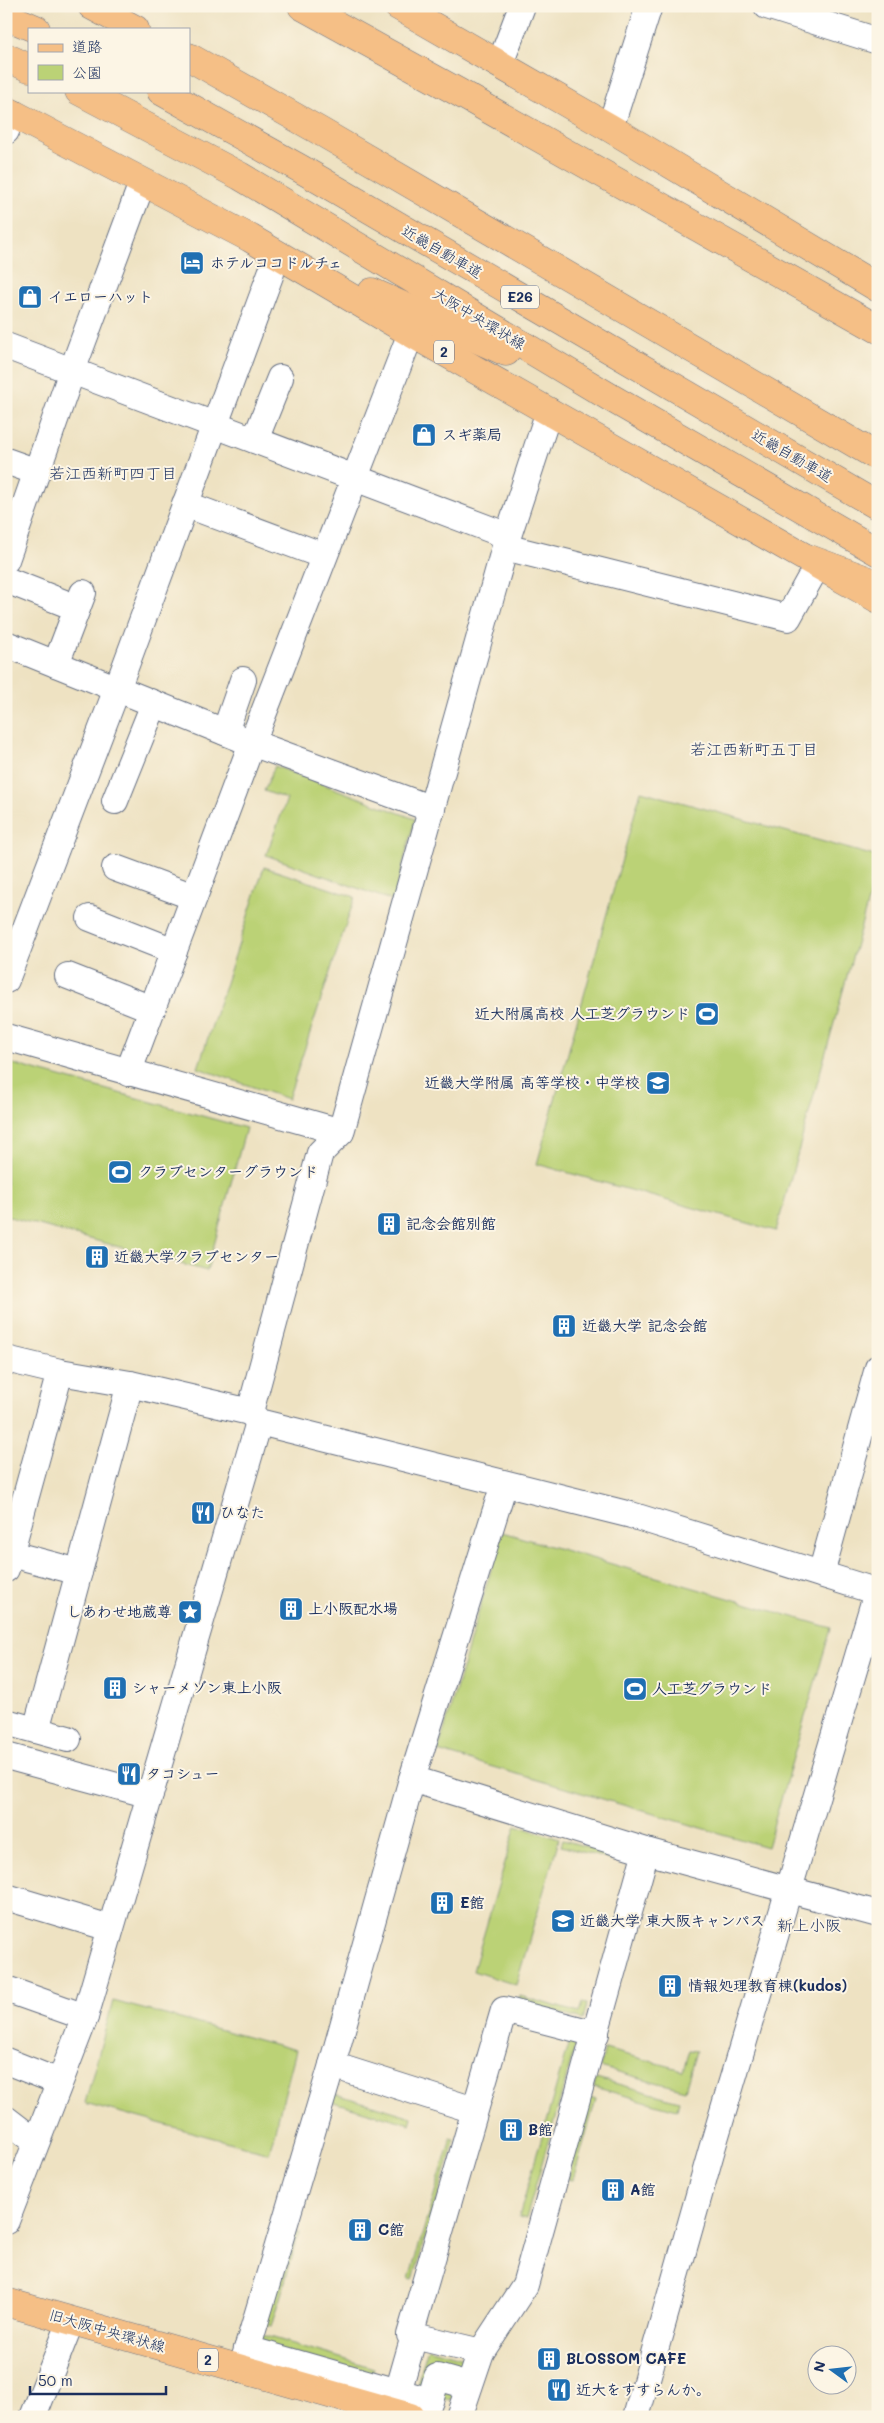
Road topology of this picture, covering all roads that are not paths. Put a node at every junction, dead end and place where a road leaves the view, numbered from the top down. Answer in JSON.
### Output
{"nodes":[{"id":1,"x":92,"y":6,"type":"edge"},
{"id":2,"x":302,"y":6,"type":"edge"},
{"id":3,"x":398,"y":6,"type":"edge"},
{"id":4,"x":522,"y":6,"type":"edge"},
{"id":5,"x":649,"y":6,"type":"edge"},
{"id":6,"x":767,"y":6,"type":"edge"},
{"id":7,"x":6,"y":16,"type":"edge"},
{"id":8,"x":34,"y":28,"type":"edge"},
{"id":9,"x":132,"y":28,"type":"edge"},
{"id":10,"x":878,"y":41,"type":"edge"},
{"id":11,"x":6,"y":58,"type":"edge"},
{"id":12,"x":190,"y":58,"type":"edge"},
{"id":13,"x":500,"y":64,"type":"junction"},
{"id":14,"x":28,"y":68,"type":"edge"},
{"id":15,"x":80,"y":92,"type":"edge"},
{"id":16,"x":163,"y":92,"type":"edge"},
{"id":17,"x":8,"y":118,"type":"edge"},
{"id":18,"x":610,"y":128,"type":"junction"},
{"id":19,"x":142,"y":182,"type":"junction"},
{"id":20,"x":250,"y":238,"type":"junction"},
{"id":21,"x":271,"y":272,"type":"dead end"},
{"id":22,"x":878,"y":288,"type":"edge"},
{"id":23,"x":878,"y":329,"type":"edge"},
{"id":24,"x":411,"y":333,"type":"junction"},
{"id":25,"x":6,"y":346,"type":"edge"},
{"id":26,"x":72,"y":371,"type":"junction"},
{"id":27,"x":280,"y":378,"type":"dead end"},
{"id":28,"x":613,"y":399,"type":"junction"},
{"id":29,"x":549,"y":412,"type":"junction"},
{"id":30,"x":214,"y":425,"type":"junction"},
{"id":31,"x":256,"y":440,"type":"junction"},
{"id":32,"x":878,"y":457,"type":"edge"},
{"id":33,"x":6,"y":461,"type":"edge"},
{"id":34,"x":37,"y":472,"type":"junction"},
{"id":35,"x":355,"y":478,"type":"junction"},
{"id":36,"x":185,"y":504,"type":"junction"},
{"id":37,"x":878,"y":506,"type":"edge"},
{"id":38,"x":507,"y":542,"type":"junction"},
{"id":39,"x":878,"y":552,"type":"edge"},
{"id":40,"x":324,"y":556,"type":"junction"},
{"id":41,"x":6,"y":560,"type":"edge"},
{"id":42,"x":812,"y":561,"type":"junction"},
{"id":43,"x":6,"y":580,"type":"edge"},
{"id":44,"x":878,"y":584,"type":"edge"},
{"id":45,"x":878,"y":599,"type":"edge"},
{"id":46,"x":6,"y":644,"type":"edge"},
{"id":47,"x":56,"y":664,"type":"junction"},
{"id":48,"x":243,"y":680,"type":"dead end"},
{"id":49,"x":117,"y":689,"type":"junction"},
{"id":50,"x":154,"y":704,"type":"junction"},
{"id":51,"x":225,"y":732,"type":"junction"},
{"id":52,"x":252,"y":743,"type":"junction"},
{"id":53,"x":115,"y":801,"type":"dead end"},
{"id":54,"x":432,"y":809,"type":"junction"},
{"id":55,"x":115,"y":868,"type":"dead end"},
{"id":56,"x":194,"y":897,"type":"junction"},
{"id":57,"x":90,"y":918,"type":"dead end"},
{"id":58,"x":174,"y":951,"type":"junction"},
{"id":59,"x":68,"y":976,"type":"dead end"},
{"id":60,"x":6,"y":980,"type":"edge"},
{"id":61,"x":152,"y":1009,"type":"junction"},
{"id":62,"x":6,"y":1037,"type":"edge"},
{"id":63,"x":128,"y":1073,"type":"junction"},
{"id":64,"x":341,"y":1132,"type":"junction"},
{"id":65,"x":6,"y":1359,"type":"edge"},
{"id":66,"x":878,"y":1368,"type":"edge"},
{"id":67,"x":60,"y":1372,"type":"junction"},
{"id":68,"x":130,"y":1384,"type":"junction"},
{"id":69,"x":254,"y":1417,"type":"junction"},
{"id":70,"x":504,"y":1484,"type":"junction"},
{"id":71,"x":8,"y":1562,"type":"edge"},
{"id":72,"x":79,"y":1572,"type":"junction"},
{"id":73,"x":821,"y":1574,"type":"junction"},
{"id":74,"x":877,"y":1592,"type":"edge"},
{"id":75,"x":6,"y":1722,"type":"edge"},
{"id":76,"x":36,"y":1730,"type":"junction"},
{"id":77,"x":68,"y":1739,"type":"dead end"},
{"id":78,"x":6,"y":1756,"type":"edge"},
{"id":79,"x":412,"y":1779,"type":"junction"},
{"id":80,"x":150,"y":1794,"type":"junction"},
{"id":81,"x":646,"y":1851,"type":"junction"},
{"id":82,"x":790,"y":1889,"type":"junction"},
{"id":83,"x":6,"y":1897,"type":"edge"},
{"id":84,"x":878,"y":1914,"type":"edge"},
{"id":85,"x":110,"y":1928,"type":"junction"},
{"id":86,"x":6,"y":1988,"type":"edge"},
{"id":87,"x":84,"y":2017,"type":"junction"},
{"id":88,"x":596,"y":2034,"type":"junction"},
{"id":89,"x":6,"y":2060,"type":"edge"},
{"id":90,"x":332,"y":2065,"type":"junction"},
{"id":91,"x":60,"y":2082,"type":"junction"},
{"id":92,"x":474,"y":2110,"type":"junction"},
{"id":93,"x":6,"y":2119,"type":"edge"},
{"id":94,"x":36,"y":2142,"type":"junction"},
{"id":95,"x":12,"y":2189,"type":"edge"},
{"id":96,"x":6,"y":2221,"type":"edge"},
{"id":97,"x":6,"y":2302,"type":"edge"},
{"id":98,"x":71,"y":2321,"type":"junction"},
{"id":99,"x":414,"y":2336,"type":"junction"},
{"id":100,"x":481,"y":2352,"type":"junction"},
{"id":101,"x":244,"y":2360,"type":"junction"},
{"id":102,"x":469,"y":2386,"type":"junction"},
{"id":103,"x":398,"y":2392,"type":"junction"},
{"id":104,"x":33,"y":2417,"type":"edge"},
{"id":105,"x":410,"y":2417,"type":"edge"},
{"id":106,"x":459,"y":2417,"type":"edge"},
{"id":107,"x":636,"y":2417,"type":"edge"}],
"edges":[{"from":1,"to":9,"type":"main road"},
{"from":2,"to":23,"type":"main road"},
{"from":3,"to":13,"type":"main road"},
{"from":4,"to":13,"type":"street"},
{"from":5,"to":18,"type":"street"},
{"from":6,"to":10,"type":"street"},
{"from":7,"to":8,"type":"main road"},
{"from":11,"to":14,"type":"main road"},
{"from":12,"to":32,"type":"main road"},
{"from":13,"to":18,"type":"main road"},
{"from":15,"to":28,"type":"main road","name":"大阪中央環状線"},
{"from":16,"to":37,"type":"main road","name":"近畿自動車道","number":"E26"},
{"from":17,"to":19,"type":"main road","number":"2"},
{"from":18,"to":22,"type":"main road"},
{"from":19,"to":20,"type":"main road","number":"2"},
{"from":19,"to":26,"type":"street"},
{"from":20,"to":24,"type":"main road","number":"2"},
{"from":20,"to":28,"type":"main road"},
{"from":21,"to":30,"type":"street"},
{"from":24,"to":29,"type":"main road","number":"2"},
{"from":24,"to":35,"type":"street"},
{"from":25,"to":26,"type":"street"},
{"from":26,"to":30,"type":"street"},
{"from":26,"to":34,"type":"street"},
{"from":27,"to":31,"type":"street"},
{"from":28,"to":39,"type":"main road","name":"大阪中央環状線"},
{"from":29,"to":38,"type":"street"},
{"from":29,"to":42,"type":"main road","number":"2"},
{"from":30,"to":31,"type":"street"},
{"from":30,"to":36,"type":"street"},
{"from":31,"to":35,"type":"street"},
{"from":33,"to":34,"type":"street"},
{"from":34,"to":41,"type":"street"},
{"from":35,"to":38,"type":"street"},
{"from":35,"to":40,"type":"street"},
{"from":36,"to":40,"type":"street"},
{"from":36,"to":49,"type":"street"},
{"from":38,"to":42,"type":"street"},
{"from":38,"to":54,"type":"street"},
{"from":40,"to":52,"type":"street"},
{"from":42,"to":44,"type":"main road"},
{"from":42,"to":45,"type":"main road","number":"2"},
{"from":43,"to":47,"type":"street"},
{"from":46,"to":47,"type":"street"},
{"from":47,"to":49,"type":"street"},
{"from":48,"to":51,"type":"street"},
{"from":49,"to":50,"type":"street"},
{"from":49,"to":60,"type":"street"},
{"from":50,"to":51,"type":"street"},
{"from":50,"to":53,"type":"street"},
{"from":51,"to":52,"type":"street"},
{"from":52,"to":54,"type":"street"},
{"from":52,"to":56,"type":"street"},
{"from":54,"to":64,"type":"street"},
{"from":55,"to":56,"type":"street"},
{"from":56,"to":58,"type":"street"},
{"from":57,"to":58,"type":"street"},
{"from":58,"to":61,"type":"street"},
{"from":59,"to":61,"type":"street"},
{"from":61,"to":63,"type":"street"},
{"from":62,"to":63,"type":"street"},
{"from":63,"to":64,"type":"street"},
{"from":64,"to":69,"type":"street"},
{"from":65,"to":67,"type":"street"},
{"from":66,"to":73,"type":"street"},
{"from":67,"to":68,"type":"street"},
{"from":67,"to":71,"type":"street"},
{"from":68,"to":69,"type":"street"},
{"from":68,"to":72,"type":"street"},
{"from":69,"to":70,"type":"street"},
{"from":69,"to":80,"type":"street"},
{"from":70,"to":73,"type":"street"},
{"from":70,"to":79,"type":"street"},
{"from":71,"to":72,"type":"street"},
{"from":72,"to":76,"type":"street"},
{"from":73,"to":74,"type":"street"},
{"from":74,"to":82,"type":"street"},
{"from":75,"to":76,"type":"street"},
{"from":76,"to":77,"type":"street"},
{"from":78,"to":80,"type":"street"},
{"from":79,"to":81,"type":"street"},
{"from":79,"to":90,"type":"street"},
{"from":80,"to":85,"type":"street"},
{"from":81,"to":82,"type":"street"},
{"from":81,"to":88,"type":"street"},
{"from":82,"to":84,"type":"street"},
{"from":82,"to":107,"type":"street"},
{"from":83,"to":85,"type":"street"},
{"from":85,"to":87,"type":"street"},
{"from":86,"to":87,"type":"street"},
{"from":87,"to":91,"type":"street"},
{"from":88,"to":92,"type":"street"},
{"from":88,"to":100,"type":"street"},
{"from":89,"to":91,"type":"street"},
{"from":90,"to":92,"type":"street"},
{"from":90,"to":101,"type":"street"},
{"from":91,"to":94,"type":"street"},
{"from":92,"to":99,"type":"street"},
{"from":93,"to":94,"type":"street"},
{"from":94,"to":95,"type":"street"},
{"from":95,"to":96,"type":"street"},
{"from":97,"to":98,"type":"main road","name":"旧大阪中央環状線","number":"2"},
{"from":98,"to":101,"type":"main road","name":"旧大阪中央環状線","number":"2"},
{"from":98,"to":104,"type":"street"},
{"from":99,"to":100,"type":"street"},
{"from":99,"to":103,"type":"street"},
{"from":100,"to":102,"type":"street"},
{"from":101,"to":103,"type":"street"},
{"from":101,"to":105,"type":"main road","name":"旧大阪中央環状線","number":"2"},
{"from":102,"to":103,"type":"street"},
{"from":102,"to":106,"type":"street"}]}
